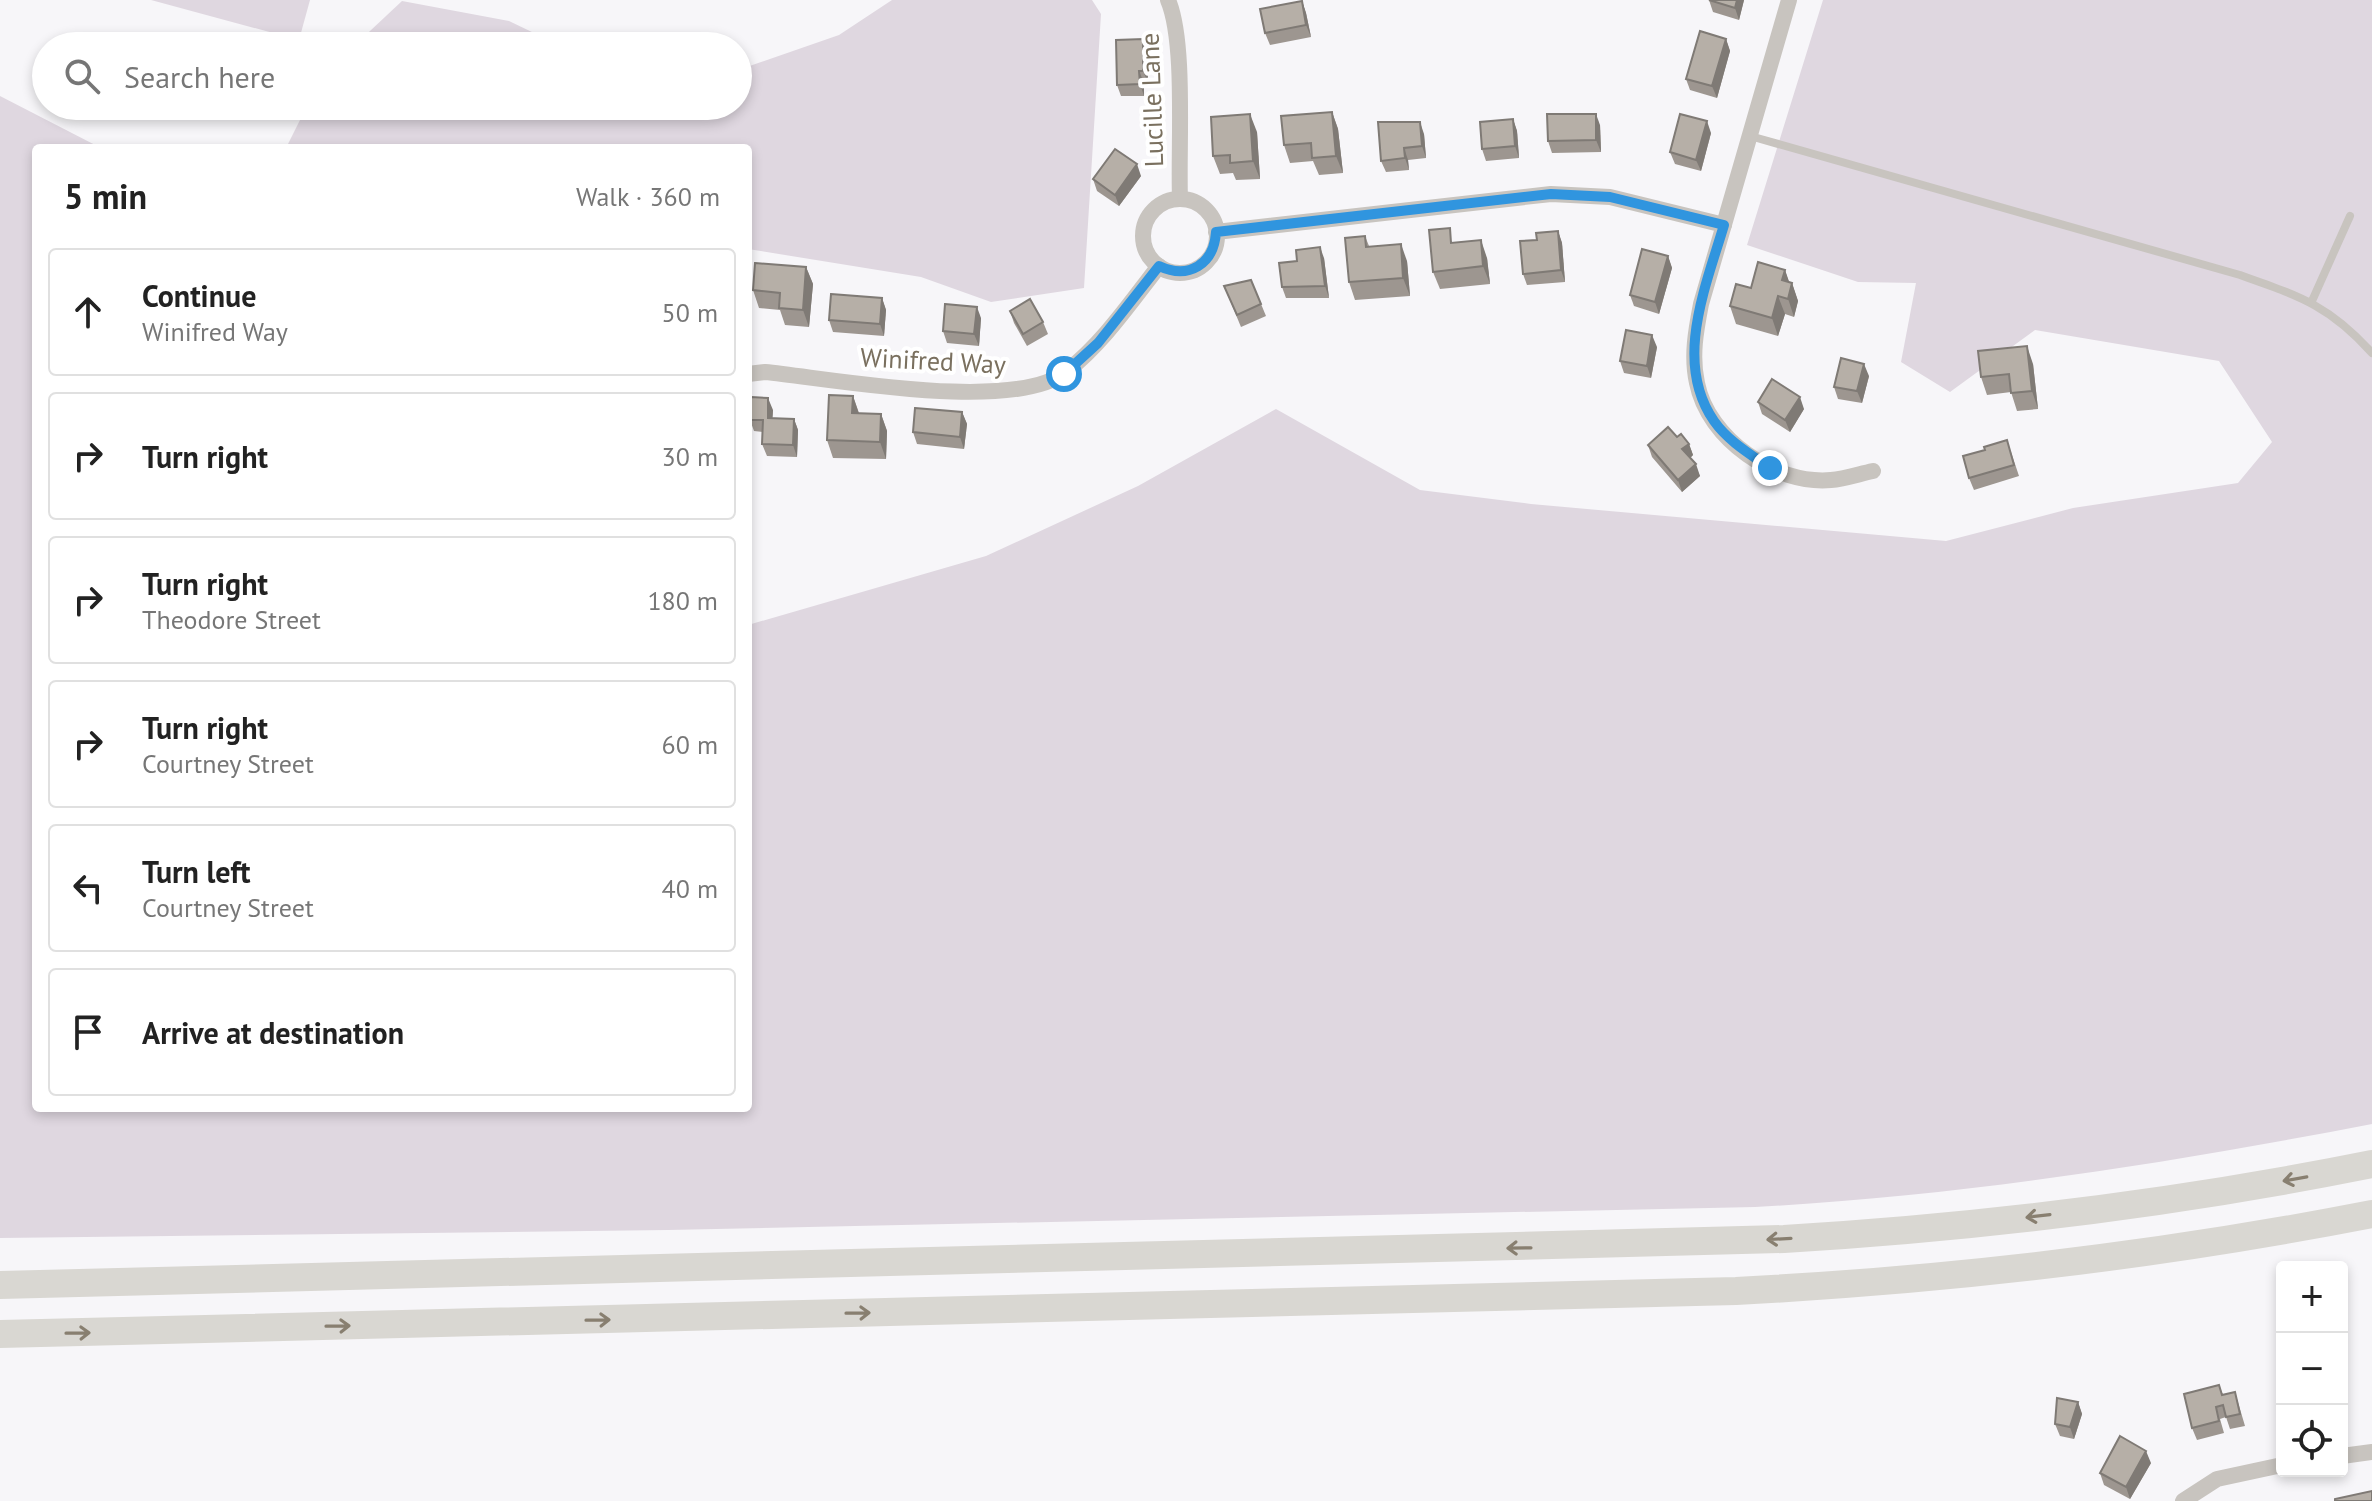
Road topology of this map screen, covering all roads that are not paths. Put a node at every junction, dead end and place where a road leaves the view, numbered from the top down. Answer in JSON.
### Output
{"nodes":[{"id":1,"x":1168,"y":0,"type":"edge"},
{"id":2,"x":1789,"y":0,"type":"edge"},
{"id":3,"x":1750,"y":136,"type":"junction"},
{"id":4,"x":1180,"y":199,"type":"junction"},
{"id":5,"x":2350,"y":216,"type":"dead end"},
{"id":6,"x":1724,"y":225,"type":"junction"},
{"id":7,"x":1216,"y":232,"type":"junction"},
{"id":8,"x":1159,"y":266,"type":"junction"},
{"id":9,"x":2312,"y":301,"type":"junction"},
{"id":10,"x":2372,"y":353,"type":"edge"},
{"id":11,"x":752,"y":374,"type":"edge"},
{"id":12,"x":1873,"y":471,"type":"dead end"},
{"id":13,"x":2372,"y":1164,"type":"edge"},
{"id":14,"x":2372,"y":1214,"type":"edge"},
{"id":15,"x":0,"y":1285,"type":"edge"},
{"id":16,"x":0,"y":1334,"type":"edge"},
{"id":17,"x":2372,"y":1452,"type":"edge"},
{"id":18,"x":2348,"y":1455,"type":"edge"},
{"id":19,"x":2276,"y":1466,"type":"edge"},
{"id":20,"x":2183,"y":1501,"type":"edge"}],
"edges":[{"from":1,"to":4,"type":"street","name":"Lucille Lane"},
{"from":2,"to":3,"type":"street"},
{"from":3,"to":6,"type":"street"},
{"from":3,"to":9,"type":"lane"},
{"from":4,"to":7,"type":"street"},
{"from":4,"to":8,"type":"street"},
{"from":5,"to":9,"type":"lane"},
{"from":6,"to":7,"type":"street"},
{"from":6,"to":12,"type":"street"},
{"from":7,"to":8,"type":"street"},
{"from":8,"to":11,"type":"street","name":"Winifred Way"},
{"from":9,"to":10,"type":"lane"},
{"from":13,"to":15,"type":"highway","one_way":true},
{"from":16,"to":14,"type":"highway","one_way":true},
{"from":17,"to":18,"type":"street"},
{"from":19,"to":20,"type":"street"}]}
